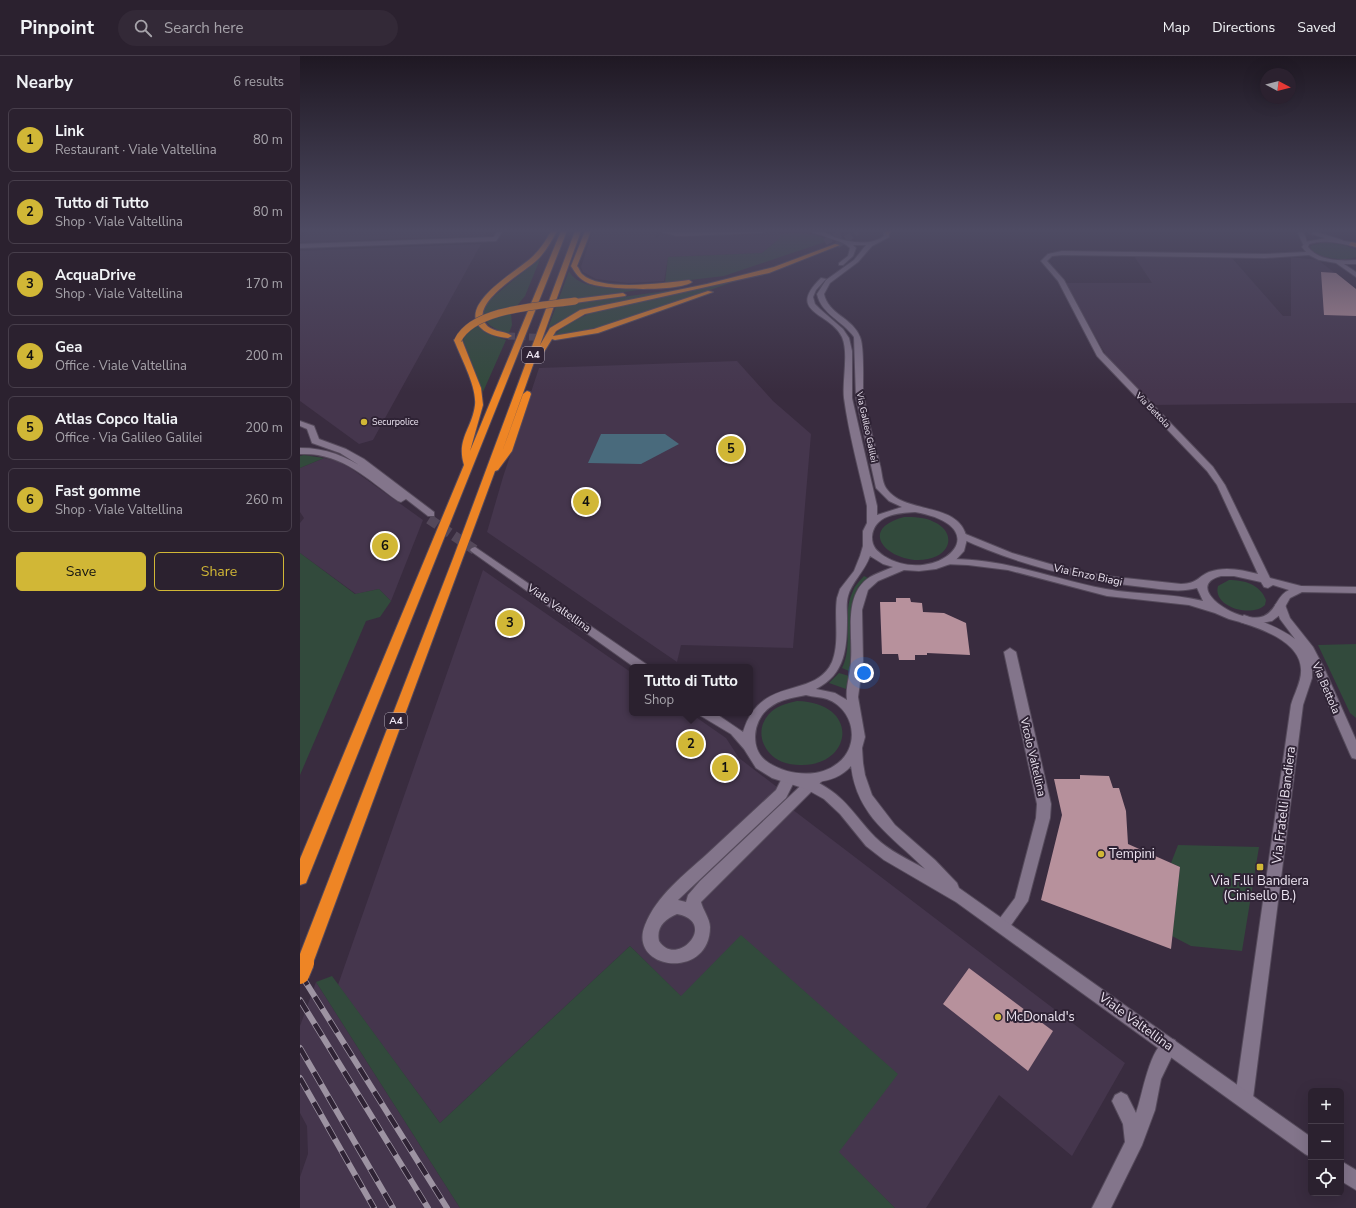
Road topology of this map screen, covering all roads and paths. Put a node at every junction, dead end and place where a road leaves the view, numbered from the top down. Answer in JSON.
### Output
{"nodes":[{"id":1,"x":503,"y":285,"type":"edge"},
{"id":2,"x":542,"y":285,"type":"edge"},
{"id":3,"x":558,"y":285,"type":"edge"},
{"id":4,"x":608,"y":285,"type":"edge"},
{"id":5,"x":661,"y":285,"type":"edge"},
{"id":6,"x":688,"y":285,"type":"edge"},
{"id":7,"x":712,"y":285,"type":"edge"},
{"id":8,"x":729,"y":285,"type":"edge"},
{"id":9,"x":816,"y":285,"type":"edge"},
{"id":10,"x":825,"y":285,"type":"edge"},
{"id":11,"x":1064,"y":285,"type":"edge"},
{"id":12,"x":508,"y":336,"type":"tunnel mouth"},
{"id":13,"x":555,"y":338,"type":"tunnel mouth"},
{"id":14,"x":300,"y":423,"type":"edge"},
{"id":15,"x":313,"y":435,"type":"junction"},
{"id":16,"x":300,"y":449,"type":"edge"},
{"id":17,"x":468,"y":466,"type":"junction"},
{"id":18,"x":487,"y":478,"type":"junction"},
{"id":19,"x":915,"y":509,"type":"junction"},
{"id":20,"x":872,"y":523,"type":"junction"},
{"id":21,"x":963,"y":536,"type":"junction"},
{"id":22,"x":868,"y":546,"type":"junction"},
{"id":23,"x":475,"y":550,"type":"tunnel mouth"},
{"id":24,"x":1254,"y":553,"type":"junction"},
{"id":25,"x":948,"y":562,"type":"junction"},
{"id":26,"x":902,"y":567,"type":"junction"},
{"id":27,"x":1235,"y":572,"type":"junction"},
{"id":28,"x":1205,"y":580,"type":"junction"},
{"id":29,"x":1266,"y":583,"type":"junction"},
{"id":30,"x":1302,"y":589,"type":"junction"},
{"id":31,"x":1356,"y":590,"type":"edge"},
{"id":32,"x":1280,"y":605,"type":"junction"},
{"id":33,"x":1224,"y":613,"type":"junction"},
{"id":34,"x":1244,"y":619,"type":"junction"},
{"id":35,"x":1010,"y":652,"type":"dead end"},
{"id":36,"x":638,"y":664,"type":"edge"},
{"id":37,"x":797,"y":692,"type":"junction"},
{"id":38,"x":771,"y":700,"type":"junction"},
{"id":39,"x":753,"y":705,"type":"edge"},
{"id":40,"x":710,"y":716,"type":"edge"},
{"id":41,"x":857,"y":720,"type":"junction"},
{"id":42,"x":859,"y":742,"type":"junction"},
{"id":43,"x":749,"y":747,"type":"junction"},
{"id":44,"x":1356,"y":754,"type":"edge"},
{"id":45,"x":789,"y":778,"type":"junction"},
{"id":46,"x":815,"y":781,"type":"junction"},
{"id":47,"x":300,"y":878,"type":"edge"},
{"id":48,"x":961,"y":898,"type":"junction"},
{"id":49,"x":697,"y":914,"type":"junction"},
{"id":50,"x":654,"y":922,"type":"junction"},
{"id":51,"x":1002,"y":926,"type":"junction"},
{"id":52,"x":302,"y":969,"type":"edge"},
{"id":53,"x":1169,"y":1046,"type":"junction"},
{"id":54,"x":1244,"y":1098,"type":"junction"},
{"id":55,"x":1121,"y":1101,"type":"dead end"},
{"id":56,"x":1133,"y":1144,"type":"junction"},
{"id":57,"x":1308,"y":1146,"type":"edge"},
{"id":58,"x":1344,"y":1172,"type":"edge"},
{"id":59,"x":1356,"y":1181,"type":"edge"},
{"id":60,"x":1101,"y":1208,"type":"edge"}],
"edges":[{"from":1,"to":12,"type":"highway"},
{"from":2,"to":17,"type":"highway","number":"A4"},
{"from":3,"to":18,"type":"highway","number":"A4"},
{"from":4,"to":5,"type":"highway"},
{"from":6,"to":17,"type":"highway","bridge":true},
{"from":7,"to":18,"type":"highway"},
{"from":8,"to":13,"type":"highway"},
{"from":9,"to":20,"type":"street","name":"Via Galileo Galilei"},
{"from":10,"to":19,"type":"street","name":"Via Galileo Galilei"},
{"from":11,"to":24,"type":"street","name":"Via Bettola"},
{"from":14,"to":15,"type":"street"},
{"from":15,"to":16,"type":"street"},
{"from":15,"to":16,"type":"street"},
{"from":17,"to":47,"type":"highway","number":"A4"},
{"from":18,"to":52,"type":"highway","number":"A4"},
{"from":19,"to":20,"type":"street"},
{"from":19,"to":21,"type":"street"},
{"from":20,"to":22,"type":"street"},
{"from":21,"to":25,"type":"street"},
{"from":21,"to":28,"type":"street","name":"Via Enzo Biagi"},
{"from":22,"to":26,"type":"street"},
{"from":22,"to":37,"type":"street"},
{"from":23,"to":36,"type":"street","name":"Viale Valtellina"},
{"from":24,"to":27,"type":"street"},
{"from":24,"to":29,"type":"street","name":"Via Bettola"},
{"from":25,"to":26,"type":"street"},
{"from":25,"to":33,"type":"street","name":"Via Enzo Biagi"},
{"from":26,"to":41,"type":"street"},
{"from":27,"to":28,"type":"street"},
{"from":27,"to":29,"type":"street"},
{"from":28,"to":33,"type":"street"},
{"from":29,"to":30,"type":"street"},
{"from":29,"to":32,"type":"street"},
{"from":30,"to":31,"type":"street"},
{"from":30,"to":32,"type":"street"},
{"from":32,"to":34,"type":"street"},
{"from":32,"to":44,"type":"street","name":"Via Bettola"},
{"from":33,"to":34,"type":"street"},
{"from":34,"to":54,"type":"street","name":"Via Fratelli Bandiera"},
{"from":35,"to":51,"type":"street","name":"Vicolo Valtellina"},
{"from":37,"to":38,"type":"street"},
{"from":37,"to":41,"type":"street"},
{"from":38,"to":39,"type":"street"},
{"from":38,"to":43,"type":"street"},
{"from":40,"to":43,"type":"street"},
{"from":41,"to":42,"type":"street"},
{"from":42,"to":46,"type":"street"},
{"from":42,"to":48,"type":"street","name":"Viale Valtellina"},
{"from":43,"to":45,"type":"street"},
{"from":45,"to":46,"type":"street","name":"Viale Valtellina"},
{"from":45,"to":50,"type":"street"},
{"from":46,"to":48,"type":"street","name":"Viale Valtellina"},
{"from":46,"to":49,"type":"street"},
{"from":48,"to":51,"type":"street","name":"Viale Valtellina"},
{"from":49,"to":50,"type":"street"},
{"from":49,"to":50,"type":"street"},
{"from":51,"to":53,"type":"street","name":"Viale Valtellina"},
{"from":53,"to":54,"type":"street","name":"Viale Valtellina"},
{"from":53,"to":56,"type":"street"},
{"from":54,"to":57,"type":"street","name":"Viale Valtellina"},
{"from":55,"to":56,"type":"street"},
{"from":56,"to":60,"type":"street"},
{"from":58,"to":59,"type":"street"}]}
